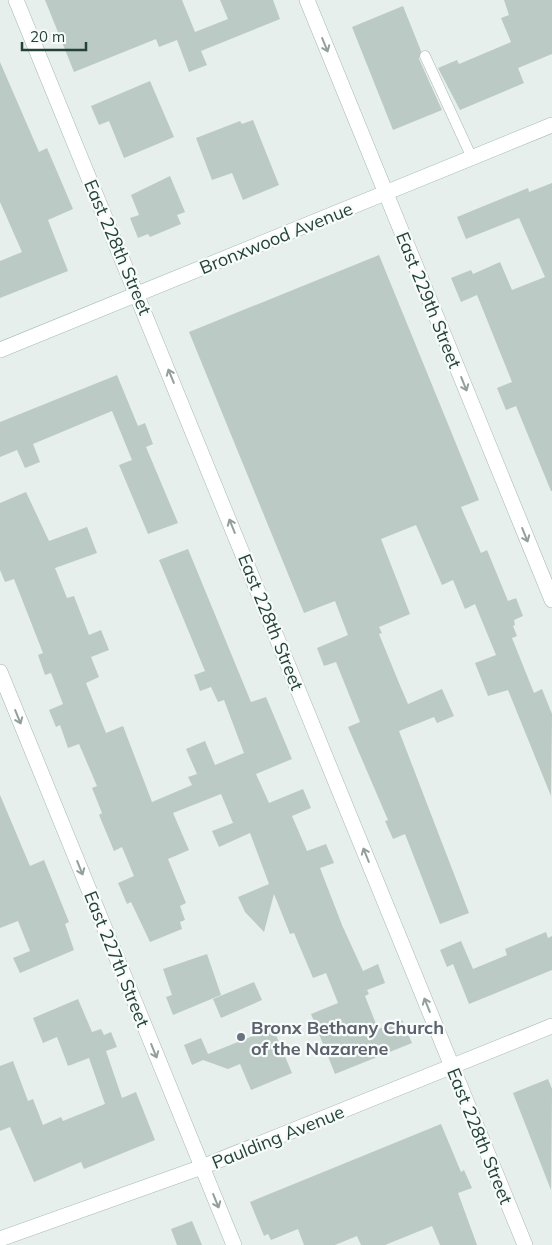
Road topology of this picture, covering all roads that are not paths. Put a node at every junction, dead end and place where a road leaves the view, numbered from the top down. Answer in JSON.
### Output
{"nodes":[{"id":1,"x":16,"y":0,"type":"edge"},
{"id":2,"x":307,"y":0,"type":"edge"},
{"id":3,"x":425,"y":56,"type":"dead end"},
{"id":4,"x":552,"y":125,"type":"edge"},
{"id":5,"x":472,"y":158,"type":"junction"},
{"id":6,"x":386,"y":194,"type":"junction"},
{"id":7,"x":137,"y":295,"type":"junction"},
{"id":8,"x":0,"y":350,"type":"edge"},
{"id":9,"x":552,"y":600,"type":"edge"},
{"id":10,"x":0,"y":672,"type":"edge"},
{"id":11,"x":552,"y":1026,"type":"edge"},
{"id":12,"x":452,"y":1067,"type":"junction"},
{"id":13,"x":202,"y":1168,"type":"junction"},
{"id":14,"x":0,"y":1239,"type":"edge"},
{"id":15,"x":234,"y":1245,"type":"edge"},
{"id":16,"x":525,"y":1245,"type":"edge"}],
"edges":[{"from":1,"to":7,"type":"street","name":"East 228th Street"},
{"from":2,"to":6,"type":"street","name":"East 229th Street","one_way":true},
{"from":3,"to":5,"type":"lane"},
{"from":4,"to":5,"type":"street","name":"Bronxwood Avenue"},
{"from":5,"to":6,"type":"street","name":"Bronxwood Avenue"},
{"from":6,"to":7,"type":"street","name":"Bronxwood Avenue"},
{"from":6,"to":9,"type":"street","name":"East 229th Street","one_way":true},
{"from":7,"to":8,"type":"street","name":"Bronxwood Avenue"},
{"from":12,"to":7,"type":"street","name":"East 228th Street","one_way":true},
{"from":10,"to":13,"type":"street","name":"East 227th Street","one_way":true},
{"from":11,"to":12,"type":"street","name":"Paulding Avenue"},
{"from":12,"to":13,"type":"street","name":"Paulding Avenue"},
{"from":12,"to":16,"type":"street","name":"East 228th Street"},
{"from":13,"to":14,"type":"street","name":"Paulding Avenue"},
{"from":13,"to":15,"type":"street","name":"East 227th Street","one_way":true}]}
